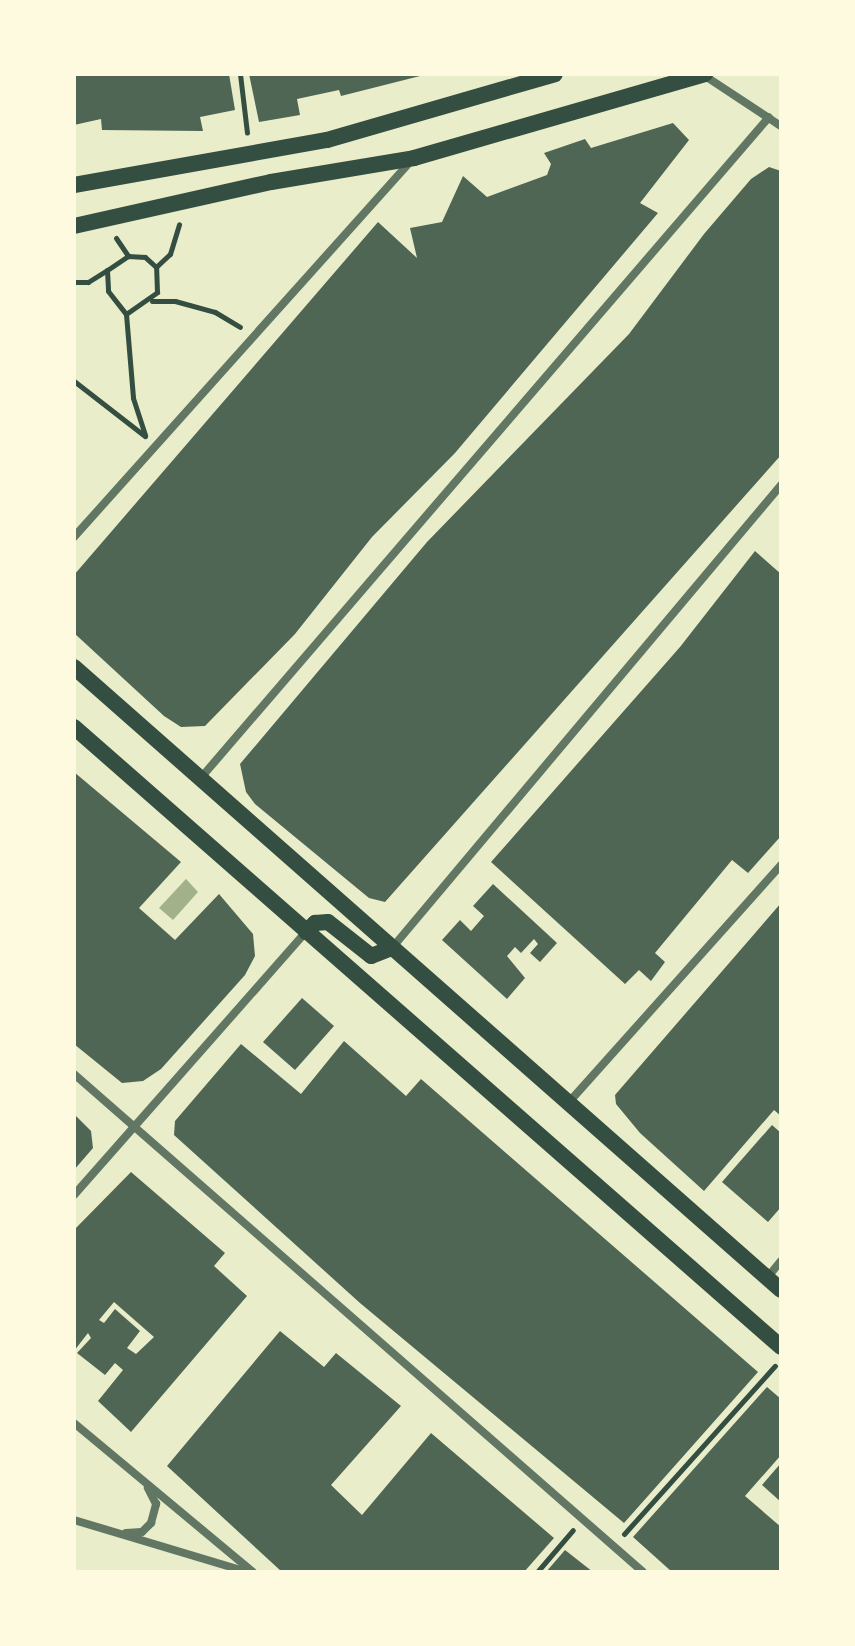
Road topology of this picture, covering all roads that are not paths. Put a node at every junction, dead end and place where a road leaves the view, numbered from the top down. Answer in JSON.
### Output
{"nodes":[{"id":1,"x":555,"y":74,"type":"edge"},
{"id":2,"x":703,"y":74,"type":"edge"},
{"id":3,"x":769,"y":117,"type":"junction"},
{"id":4,"x":781,"y":126,"type":"edge"},
{"id":5,"x":414,"y":158,"type":"junction"},
{"id":6,"x":74,"y":185,"type":"edge"},
{"id":7,"x":74,"y":226,"type":"edge"},
{"id":8,"x":781,"y":485,"type":"edge"},
{"id":9,"x":74,"y":537,"type":"edge"},
{"id":10,"x":74,"y":667,"type":"edge"},
{"id":11,"x":74,"y":727,"type":"edge"},
{"id":12,"x":199,"y":780,"type":"junction"},
{"id":13,"x":781,"y":865,"type":"edge"},
{"id":14,"x":306,"y":932,"type":"junction"},
{"id":15,"x":392,"y":948,"type":"junction"},
{"id":16,"x":74,"y":1074,"type":"edge"},
{"id":17,"x":570,"y":1101,"type":"junction"},
{"id":18,"x":135,"y":1126,"type":"junction"},
{"id":19,"x":74,"y":1195,"type":"edge"},
{"id":20,"x":781,"y":1261,"type":"edge"},
{"id":21,"x":767,"y":1278,"type":"junction"},
{"id":22,"x":781,"y":1290,"type":"edge"},
{"id":23,"x":781,"y":1347,"type":"edge"},
{"id":24,"x":74,"y":1423,"type":"edge"},
{"id":25,"x":146,"y":1483,"type":"junction"},
{"id":26,"x":74,"y":1520,"type":"edge"},
{"id":27,"x":118,"y":1533,"type":"junction"},
{"id":28,"x":250,"y":1572,"type":"edge"},
{"id":29,"x":643,"y":1572,"type":"edge"}],
"edges":[{"from":1,"to":6,"type":"main road"},
{"from":2,"to":3,"type":"street"},
{"from":2,"to":5,"type":"main road"},
{"from":3,"to":4,"type":"street"},
{"from":3,"to":12,"type":"street"},
{"from":5,"to":7,"type":"main road"},
{"from":5,"to":9,"type":"street"},
{"from":8,"to":15,"type":"street"},
{"from":10,"to":12,"type":"main road"},
{"from":11,"to":14,"type":"main road"},
{"from":12,"to":15,"type":"main road"},
{"from":13,"to":17,"type":"street"},
{"from":14,"to":15,"type":"main road"},
{"from":14,"to":18,"type":"street"},
{"from":14,"to":23,"type":"main road"},
{"from":15,"to":17,"type":"main road"},
{"from":16,"to":18,"type":"street"},
{"from":17,"to":21,"type":"main road"},
{"from":18,"to":19,"type":"street"},
{"from":18,"to":29,"type":"street"},
{"from":20,"to":21,"type":"street"},
{"from":21,"to":22,"type":"main road"},
{"from":24,"to":25,"type":"street"},
{"from":25,"to":27,"type":"street"},
{"from":25,"to":28,"type":"street"},
{"from":26,"to":27,"type":"street"},
{"from":27,"to":28,"type":"street"}]}
